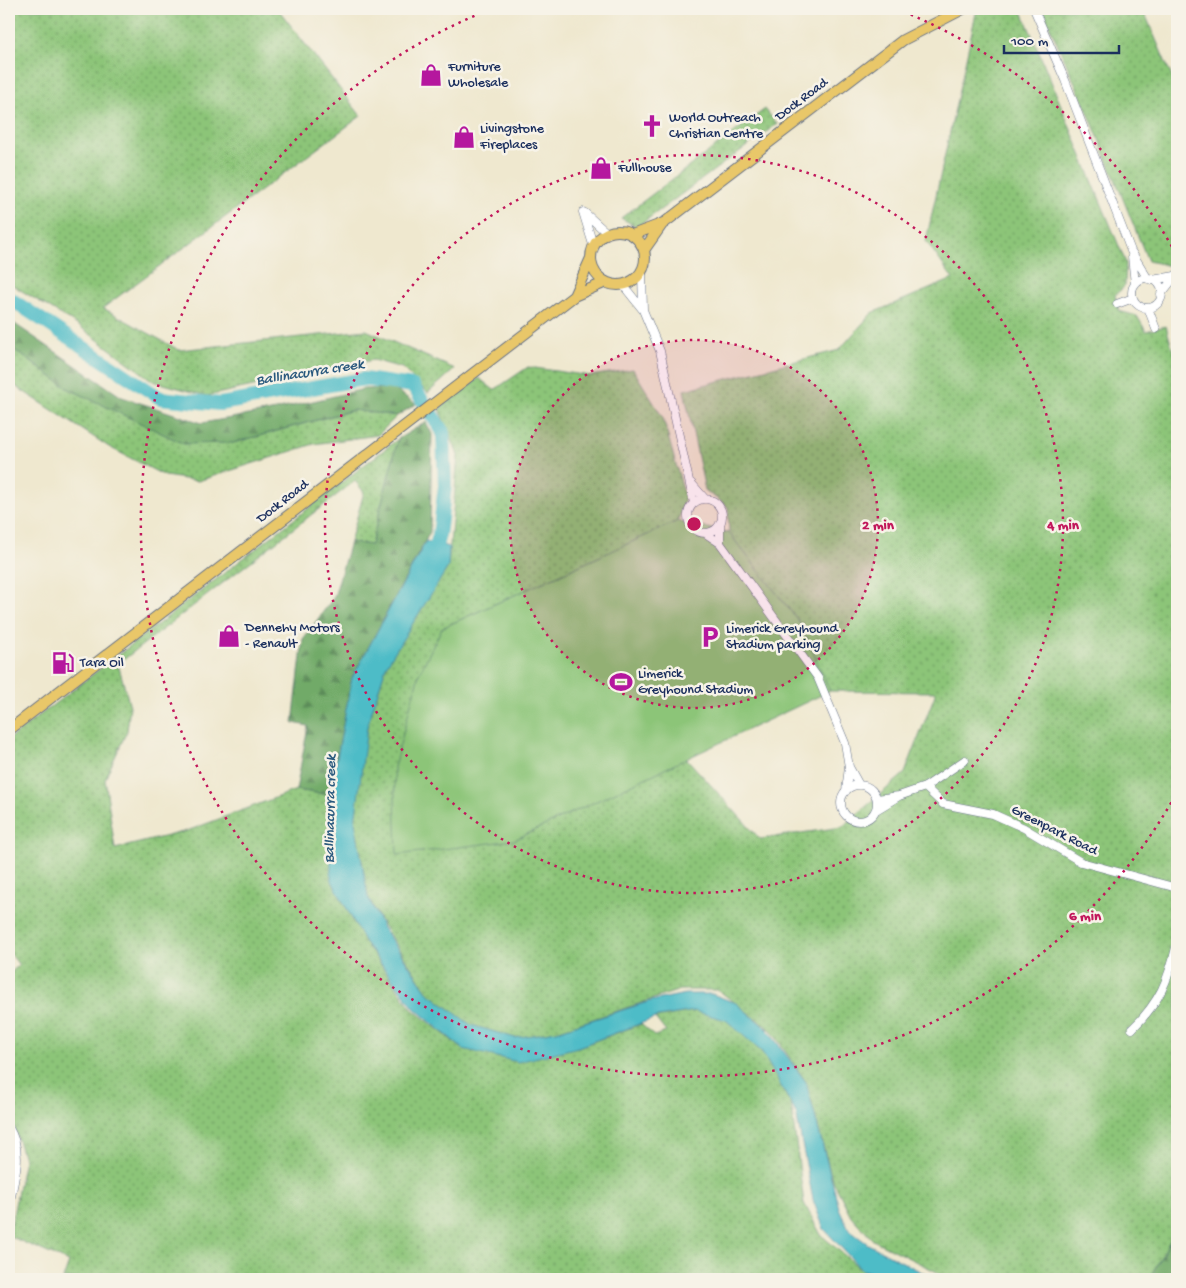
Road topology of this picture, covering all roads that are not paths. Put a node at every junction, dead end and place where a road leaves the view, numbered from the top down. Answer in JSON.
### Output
{"nodes":[{"id":1,"x":963,"y":9,"type":"edge"},
{"id":2,"x":1034,"y":9,"type":"edge"},
{"id":3,"x":664,"y":223,"type":"junction"},
{"id":4,"x":608,"y":234,"type":"junction"},
{"id":5,"x":632,"y":235,"type":"junction"},
{"id":6,"x":644,"y":250,"type":"junction"},
{"id":7,"x":1131,"y":251,"type":"junction"},
{"id":8,"x":593,"y":253,"type":"junction"},
{"id":9,"x":642,"y":272,"type":"junction"},
{"id":10,"x":1176,"y":275,"type":"edge"},
{"id":11,"x":1150,"y":279,"type":"junction"},
{"id":12,"x":606,"y":282,"type":"junction"},
{"id":13,"x":1135,"y":284,"type":"junction"},
{"id":14,"x":623,"y":285,"type":"junction"},
{"id":15,"x":1161,"y":294,"type":"junction"},
{"id":16,"x":574,"y":296,"type":"junction"},
{"id":17,"x":1133,"y":298,"type":"junction"},
{"id":18,"x":1117,"y":304,"type":"dead end"},
{"id":19,"x":1148,"y":308,"type":"junction"},
{"id":20,"x":643,"y":310,"type":"junction"},
{"id":21,"x":1156,"y":329,"type":"dead end"},
{"id":22,"x":691,"y":483,"type":"junction"},
{"id":23,"x":705,"y":499,"type":"junction"},
{"id":24,"x":694,"y":503,"type":"junction"},
{"id":25,"x":720,"y":521,"type":"junction"},
{"id":26,"x":705,"y":533,"type":"junction"},
{"id":27,"x":720,"y":543,"type":"junction"},
{"id":28,"x":9,"y":730,"type":"edge"},
{"id":29,"x":965,"y":760,"type":"dead end"},
{"id":30,"x":849,"y":767,"type":"junction"},
{"id":31,"x":859,"y":785,"type":"junction"},
{"id":32,"x":925,"y":787,"type":"junction"},
{"id":33,"x":846,"y":791,"type":"junction"},
{"id":34,"x":899,"y":796,"type":"junction"},
{"id":35,"x":876,"y":799,"type":"junction"},
{"id":36,"x":876,"y":810,"type":"junction"},
{"id":37,"x":1177,"y":888,"type":"edge"},
{"id":38,"x":1177,"y":944,"type":"edge"},
{"id":39,"x":1132,"y":1029,"type":"dead end"},
{"id":40,"x":9,"y":1128,"type":"edge"},
{"id":41,"x":9,"y":1206,"type":"edge"}],
"edges":[{"from":1,"to":3,"type":"main road","name":"Dock Road"},
{"from":2,"to":7,"type":"street"},
{"from":3,"to":5,"type":"main road","name":"Dock Road"},
{"from":3,"to":6,"type":"main road","name":"Dock Road"},
{"from":4,"to":5,"type":"main road"},
{"from":4,"to":8,"type":"main road"},
{"from":4,"to":8,"type":"street"},
{"from":5,"to":6,"type":"main road"},
{"from":6,"to":9,"type":"main road"},
{"from":7,"to":11,"type":"street"},
{"from":7,"to":13,"type":"street"},
{"from":8,"to":12,"type":"main road"},
{"from":8,"to":16,"type":"main road","name":"Dock Road"},
{"from":9,"to":14,"type":"main road"},
{"from":9,"to":20,"type":"street"},
{"from":10,"to":11,"type":"street"},
{"from":10,"to":15,"type":"street"},
{"from":11,"to":13,"type":"street"},
{"from":11,"to":15,"type":"street"},
{"from":12,"to":14,"type":"main road"},
{"from":12,"to":16,"type":"main road","name":"Dock Road"},
{"from":13,"to":17,"type":"street"},
{"from":14,"to":20,"type":"street"},
{"from":15,"to":19,"type":"street"},
{"from":16,"to":28,"type":"main road","name":"Dock Road"},
{"from":17,"to":18,"type":"street"},
{"from":17,"to":19,"type":"street"},
{"from":19,"to":21,"type":"street"},
{"from":20,"to":22,"type":"street"},
{"from":22,"to":23,"type":"street"},
{"from":22,"to":24,"type":"street"},
{"from":23,"to":24,"type":"street"},
{"from":23,"to":25,"type":"street"},
{"from":24,"to":26,"type":"street"},
{"from":25,"to":26,"type":"street"},
{"from":25,"to":27,"type":"street"},
{"from":26,"to":27,"type":"street"},
{"from":27,"to":30,"type":"street"},
{"from":29,"to":32,"type":"street"},
{"from":30,"to":31,"type":"street"},
{"from":30,"to":33,"type":"street"},
{"from":31,"to":33,"type":"street"},
{"from":31,"to":35,"type":"street"},
{"from":32,"to":34,"type":"street"},
{"from":32,"to":37,"type":"street","name":"Greenpark Road"},
{"from":33,"to":36,"type":"street"},
{"from":34,"to":35,"type":"street"},
{"from":34,"to":36,"type":"street"},
{"from":35,"to":36,"type":"street"},
{"from":38,"to":39,"type":"street"},
{"from":40,"to":41,"type":"street"}]}
